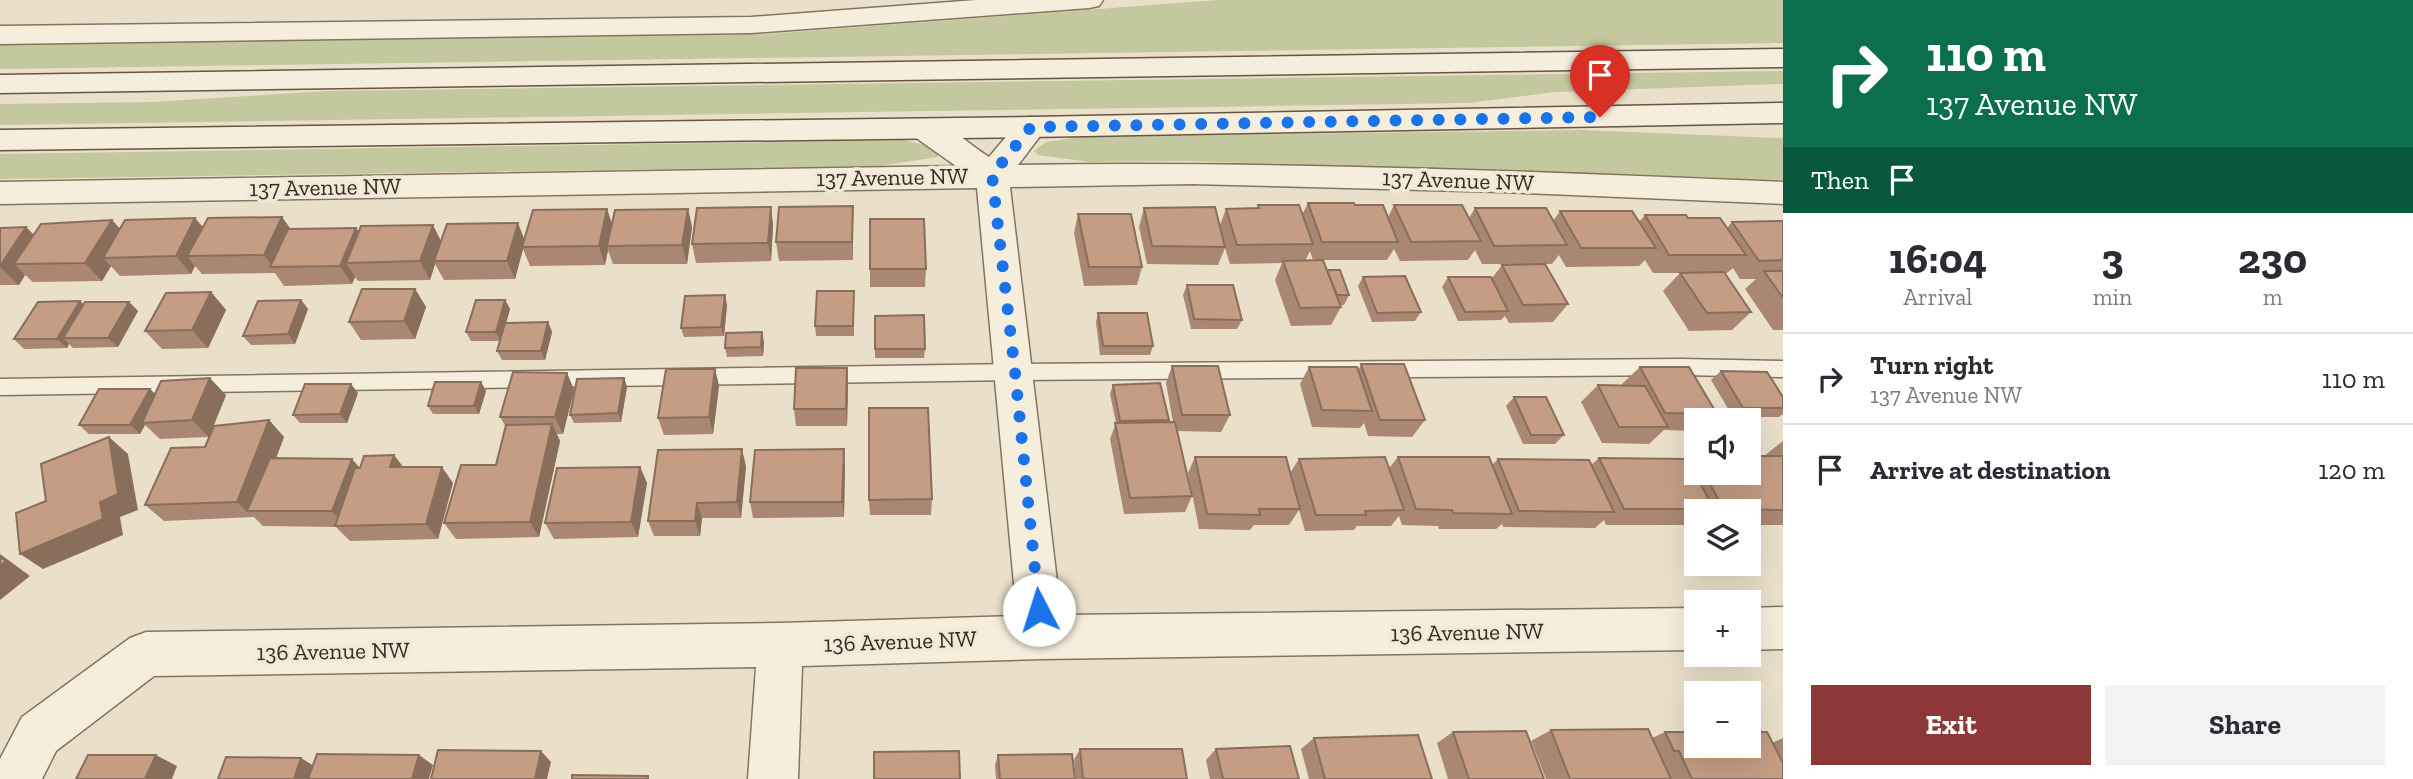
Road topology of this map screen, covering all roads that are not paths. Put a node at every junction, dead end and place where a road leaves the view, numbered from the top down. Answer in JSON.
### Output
{"nodes":[{"id":1,"x":1089,"y":0,"type":"edge"},
{"id":2,"x":0,"y":35,"type":"edge"},
{"id":3,"x":1778,"y":57,"type":"edge"},
{"id":4,"x":0,"y":84,"type":"edge"},
{"id":5,"x":1783,"y":97,"type":"edge"},
{"id":6,"x":1783,"y":113,"type":"edge"},
{"id":7,"x":1521,"y":118,"type":"junction"},
{"id":8,"x":1031,"y":127,"type":"junction"},
{"id":9,"x":922,"y":128,"type":"junction"},
{"id":10,"x":0,"y":140,"type":"edge"},
{"id":11,"x":992,"y":175,"type":"junction"},
{"id":12,"x":0,"y":193,"type":"edge"},
{"id":13,"x":1783,"y":193,"type":"edge"},
{"id":14,"x":1783,"y":369,"type":"edge"},
{"id":15,"x":1015,"y":372,"type":"junction"},
{"id":16,"x":0,"y":387,"type":"edge"},
{"id":17,"x":1783,"y":628,"type":"edge"},
{"id":18,"x":1684,"y":629,"type":"edge"},
{"id":19,"x":1761,"y":629,"type":"edge"},
{"id":20,"x":1041,"y":637,"type":"junction"},
{"id":21,"x":780,"y":645,"type":"junction"},
{"id":22,"x":16,"y":779,"type":"edge"},
{"id":23,"x":773,"y":779,"type":"edge"}],
"edges":[{"from":1,"to":2,"type":"street"},
{"from":3,"to":4,"type":"street"},
{"from":5,"to":7,"type":"street"},
{"from":6,"to":7,"type":"street"},
{"from":7,"to":8,"type":"street"},
{"from":8,"to":9,"type":"street"},
{"from":8,"to":11,"type":"street"},
{"from":9,"to":10,"type":"street"},
{"from":9,"to":11,"type":"street"},
{"from":11,"to":12,"type":"street","name":"137 Avenue NW"},
{"from":11,"to":13,"type":"street","name":"137 Avenue NW"},
{"from":11,"to":15,"type":"street"},
{"from":14,"to":15,"type":"lane"},
{"from":15,"to":16,"type":"lane"},
{"from":15,"to":20,"type":"street"},
{"from":17,"to":19,"type":"street"},
{"from":18,"to":20,"type":"street","name":"136 Avenue NW"},
{"from":20,"to":21,"type":"street","name":"136 Avenue NW"},
{"from":21,"to":22,"type":"street","name":"136 Avenue NW"},
{"from":21,"to":23,"type":"street"}]}
